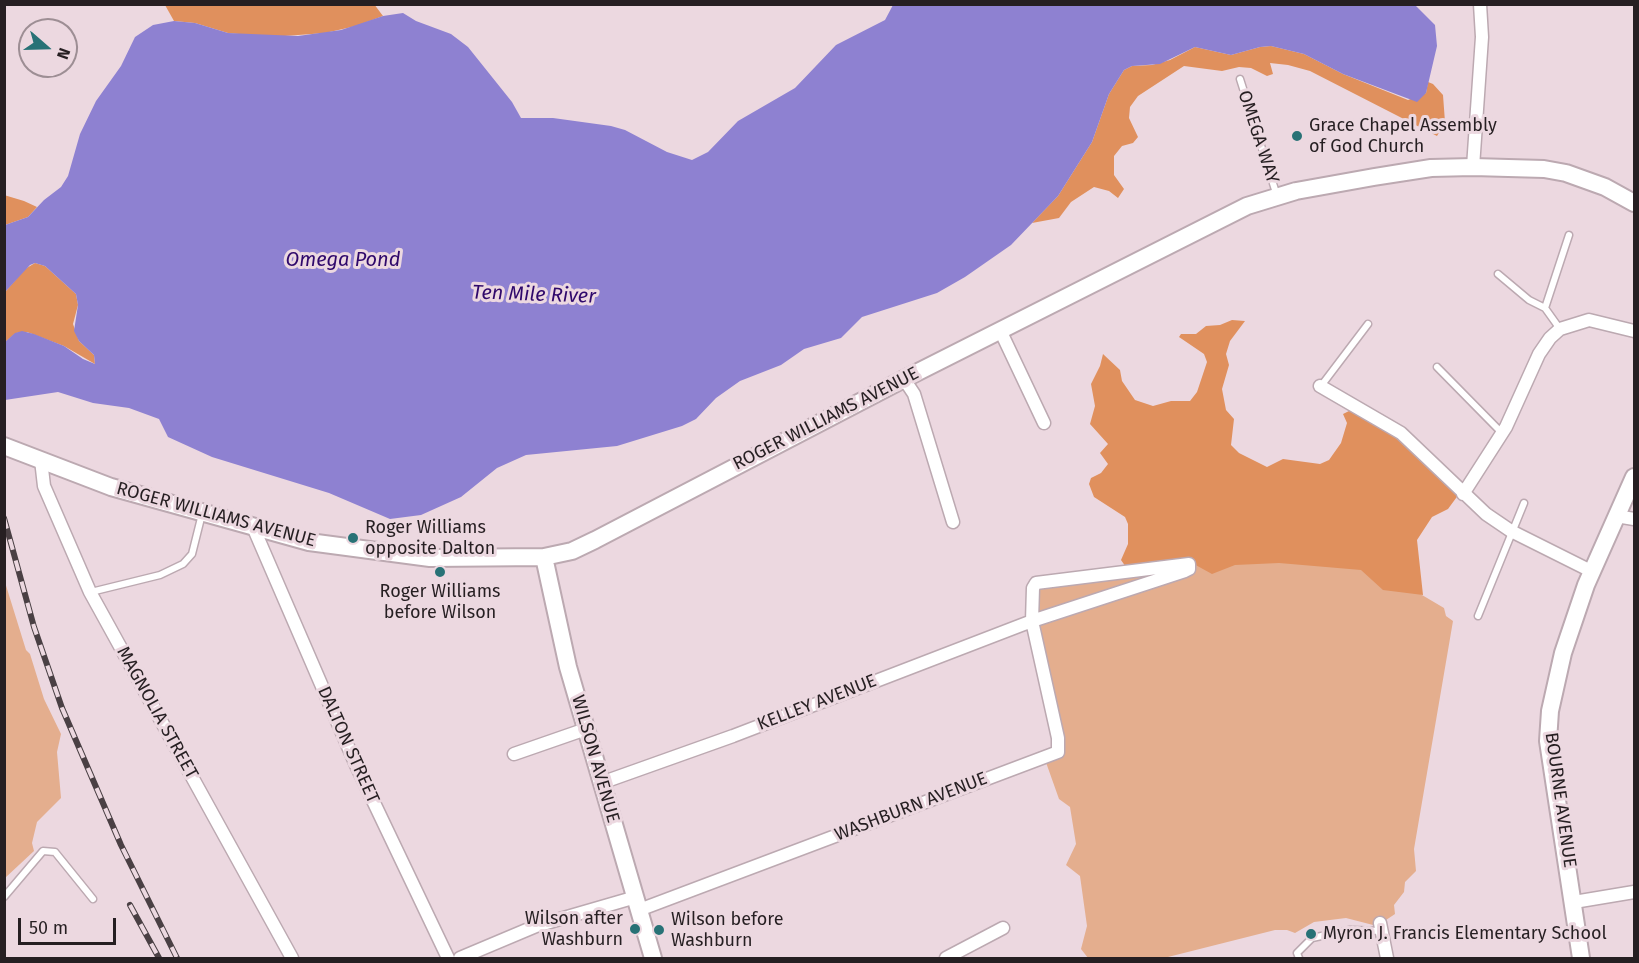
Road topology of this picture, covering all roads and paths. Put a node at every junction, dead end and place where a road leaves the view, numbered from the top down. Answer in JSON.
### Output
{"nodes":[{"id":1,"x":1480,"y":4,"type":"edge"},
{"id":2,"x":1240,"y":78,"type":"dead end"},
{"id":3,"x":1473,"y":167,"type":"junction"},
{"id":4,"x":1277,"y":196,"type":"junction"},
{"id":5,"x":1635,"y":203,"type":"edge"},
{"id":6,"x":1569,"y":235,"type":"dead end"},
{"id":7,"x":1498,"y":274,"type":"dead end"},
{"id":8,"x":1545,"y":308,"type":"junction"},
{"id":9,"x":1368,"y":324,"type":"dead end"},
{"id":10,"x":1560,"y":329,"type":"junction"},
{"id":11,"x":1000,"y":330,"type":"junction"},
{"id":12,"x":1635,"y":331,"type":"edge"},
{"id":13,"x":1437,"y":368,"type":"dead end"},
{"id":14,"x":904,"y":378,"type":"junction"},
{"id":15,"x":1320,"y":387,"type":"joint"},
{"id":16,"x":1044,"y":423,"type":"dead end"},
{"id":17,"x":1502,"y":433,"type":"junction"},
{"id":18,"x":4,"y":446,"type":"edge"},
{"id":19,"x":41,"y":460,"type":"junction"},
{"id":20,"x":1635,"y":477,"type":"edge"},
{"id":21,"x":1463,"y":494,"type":"junction"},
{"id":22,"x":1524,"y":503,"type":"dead end"},
{"id":23,"x":202,"y":514,"type":"junction"},
{"id":24,"x":1616,"y":516,"type":"junction"},
{"id":25,"x":1635,"y":519,"type":"edge"},
{"id":26,"x":953,"y":522,"type":"dead end"},
{"id":27,"x":254,"y":529,"type":"junction"},
{"id":28,"x":1511,"y":531,"type":"junction"},
{"id":29,"x":544,"y":557,"type":"junction"},
{"id":30,"x":1591,"y":571,"type":"junction"},
{"id":31,"x":90,"y":592,"type":"junction"},
{"id":32,"x":1478,"y":616,"type":"dead end"},
{"id":33,"x":1032,"y":621,"type":"junction"},
{"id":34,"x":586,"y":729,"type":"junction"},
{"id":35,"x":514,"y":754,"type":"dead end"},
{"id":36,"x":602,"y":783,"type":"junction"},
{"id":37,"x":1635,"y":892,"type":"edge"},
{"id":38,"x":4,"y":897,"type":"edge"},
{"id":39,"x":93,"y":899,"type":"dead end"},
{"id":40,"x":1574,"y":902,"type":"junction"},
{"id":41,"x":638,"y":904,"type":"junction"},
{"id":42,"x":1381,"y":927,"type":"joint"},
{"id":43,"x":1003,"y":928,"type":"dead end"},
{"id":44,"x":292,"y":958,"type":"edge"},
{"id":45,"x":448,"y":958,"type":"edge"},
{"id":46,"x":460,"y":958,"type":"edge"},
{"id":47,"x":653,"y":958,"type":"edge"},
{"id":48,"x":946,"y":958,"type":"edge"},
{"id":49,"x":1299,"y":958,"type":"edge"},
{"id":50,"x":1387,"y":958,"type":"edge"},
{"id":51,"x":1581,"y":958,"type":"edge"}],
"edges":[{"from":1,"to":3,"type":"street"},
{"from":2,"to":4,"type":"lane","name":"OMEGA WAY"},
{"from":3,"to":4,"type":"main road","name":"ROGER WILLIAMS AVENUE"},
{"from":3,"to":5,"type":"main road","name":"ROGER WILLIAMS AVENUE"},
{"from":4,"to":11,"type":"main road","name":"ROGER WILLIAMS AVENUE"},
{"from":6,"to":8,"type":"lane"},
{"from":7,"to":8,"type":"lane"},
{"from":8,"to":10,"type":"lane"},
{"from":9,"to":15,"type":"lane"},
{"from":10,"to":12,"type":"street"},
{"from":10,"to":17,"type":"street"},
{"from":11,"to":14,"type":"main road","name":"ROGER WILLIAMS AVENUE"},
{"from":11,"to":16,"type":"street"},
{"from":13,"to":17,"type":"lane"},
{"from":14,"to":26,"type":"street"},
{"from":14,"to":29,"type":"main road","name":"ROGER WILLIAMS AVENUE"},
{"from":15,"to":21,"type":"street"},
{"from":17,"to":21,"type":"street"},
{"from":18,"to":19,"type":"main road","name":"ROGER WILLIAMS AVENUE"},
{"from":19,"to":23,"type":"main road","name":"ROGER WILLIAMS AVENUE"},
{"from":19,"to":31,"type":"street","name":"MAGNOLIA STREET"},
{"from":20,"to":24,"type":"main road","name":"BOURNE AVENUE"},
{"from":21,"to":28,"type":"street"},
{"from":22,"to":28,"type":"lane"},
{"from":23,"to":27,"type":"main road","name":"ROGER WILLIAMS AVENUE"},
{"from":23,"to":31,"type":"lane"},
{"from":24,"to":25,"type":"street"},
{"from":24,"to":30,"type":"main road","name":"BOURNE AVENUE"},
{"from":27,"to":29,"type":"main road","name":"ROGER WILLIAMS AVENUE"},
{"from":27,"to":45,"type":"street","name":"DALTON STREET"},
{"from":28,"to":30,"type":"street"},
{"from":28,"to":32,"type":"lane"},
{"from":29,"to":34,"type":"main road","name":"WILSON AVENUE"},
{"from":30,"to":40,"type":"main road","name":"BOURNE AVENUE"},
{"from":31,"to":44,"type":"street","name":"MAGNOLIA STREET"},
{"from":33,"to":33,"type":"street","name":"KELLEY AVENUE"},
{"from":33,"to":36,"type":"street","name":"KELLEY AVENUE"},
{"from":33,"to":41,"type":"street","name":"WASHBURN AVENUE"},
{"from":34,"to":35,"type":"street"},
{"from":34,"to":36,"type":"main road","name":"WILSON AVENUE"},
{"from":36,"to":41,"type":"main road","name":"WILSON AVENUE"},
{"from":37,"to":40,"type":"street"},
{"from":38,"to":39,"type":"lane"},
{"from":40,"to":51,"type":"main road","name":"BOURNE AVENUE"},
{"from":41,"to":46,"type":"street","name":"WASHBURN AVENUE"},
{"from":41,"to":47,"type":"main road","name":"WILSON AVENUE"},
{"from":42,"to":49,"type":"lane"},
{"from":42,"to":50,"type":"street"},
{"from":43,"to":48,"type":"street"}]}
